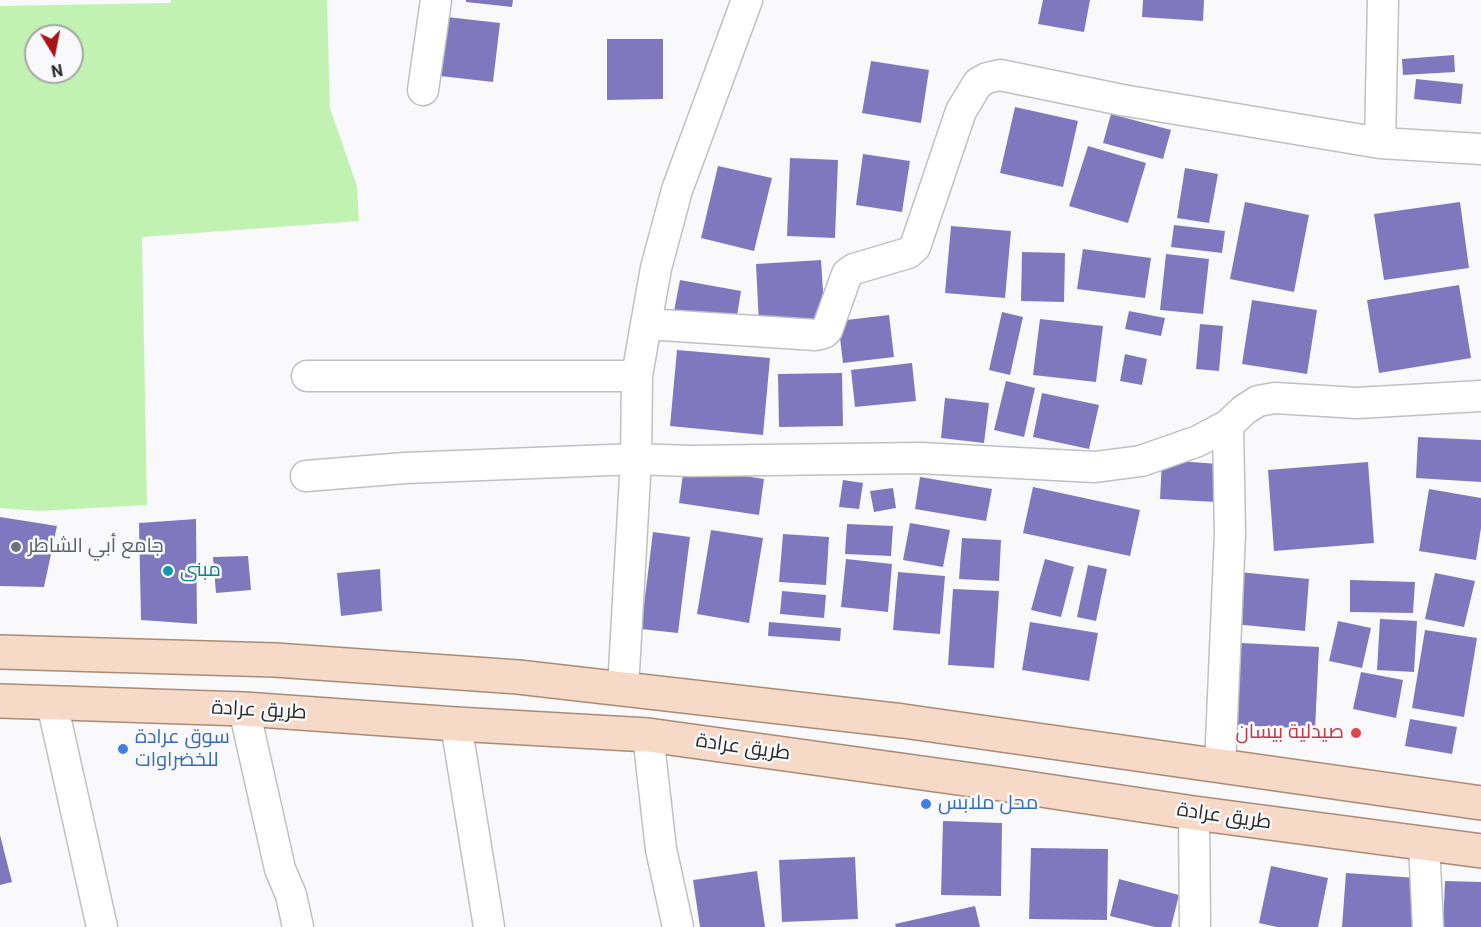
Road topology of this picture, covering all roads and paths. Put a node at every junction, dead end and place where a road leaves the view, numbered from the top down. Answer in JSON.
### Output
{"nodes":[{"id":1,"x":436,"y":0,"type":"edge"},
{"id":2,"x":747,"y":0,"type":"edge"},
{"id":3,"x":1383,"y":0,"type":"edge"},
{"id":4,"x":423,"y":90,"type":"dead end"},
{"id":5,"x":1380,"y":143,"type":"junction"},
{"id":6,"x":1481,"y":149,"type":"edge"},
{"id":7,"x":646,"y":324,"type":"junction"},
{"id":8,"x":307,"y":376,"type":"dead end"},
{"id":9,"x":637,"y":376,"type":"junction"},
{"id":10,"x":1481,"y":396,"type":"edge"},
{"id":11,"x":1228,"y":425,"type":"junction"},
{"id":12,"x":636,"y":459,"type":"junction"},
{"id":13,"x":306,"y":476,"type":"dead end"},
{"id":14,"x":0,"y":652,"type":"edge"},
{"id":15,"x":623,"y":689,"type":"junction"},
{"id":16,"x":0,"y":701,"type":"edge"},
{"id":17,"x":52,"y":703,"type":"junction"},
{"id":18,"x":244,"y":709,"type":"junction"},
{"id":19,"x":456,"y":724,"type":"junction"},
{"id":20,"x":648,"y":735,"type":"junction"},
{"id":21,"x":1220,"y":766,"type":"junction"},
{"id":22,"x":1481,"y":803,"type":"edge"},
{"id":23,"x":1194,"y":813,"type":"junction"},
{"id":24,"x":1424,"y":844,"type":"junction"},
{"id":25,"x":1481,"y":851,"type":"edge"},
{"id":26,"x":102,"y":927,"type":"edge"},
{"id":27,"x":298,"y":927,"type":"edge"},
{"id":28,"x":489,"y":927,"type":"edge"},
{"id":29,"x":678,"y":927,"type":"edge"},
{"id":30,"x":1195,"y":927,"type":"edge"},
{"id":31,"x":1428,"y":927,"type":"edge"}],
"edges":[{"from":1,"to":4,"type":"street"},
{"from":2,"to":7,"type":"street"},
{"from":3,"to":5,"type":"street"},
{"from":5,"to":6,"type":"street"},
{"from":5,"to":7,"type":"street"},
{"from":7,"to":9,"type":"street"},
{"from":8,"to":9,"type":"street"},
{"from":9,"to":12,"type":"street"},
{"from":10,"to":11,"type":"street"},
{"from":11,"to":12,"type":"street"},
{"from":11,"to":21,"type":"street"},
{"from":12,"to":13,"type":"street"},
{"from":12,"to":15,"type":"street"},
{"from":14,"to":15,"type":"main road"},
{"from":15,"to":21,"type":"main road"},
{"from":16,"to":17,"type":"main road","name":"طريق عرادة"},
{"from":17,"to":18,"type":"main road","name":"طريق عرادة"},
{"from":17,"to":26,"type":"street"},
{"from":18,"to":19,"type":"main road","name":"طريق عرادة"},
{"from":18,"to":27,"type":"street"},
{"from":19,"to":20,"type":"main road","name":"طريق عرادة"},
{"from":19,"to":28,"type":"street"},
{"from":20,"to":23,"type":"main road","name":"طريق عرادة"},
{"from":20,"to":29,"type":"street"},
{"from":21,"to":22,"type":"main road"},
{"from":23,"to":24,"type":"main road","name":"طريق عرادة"},
{"from":23,"to":30,"type":"street"},
{"from":24,"to":25,"type":"main road","name":"طريق عرادة"},
{"from":24,"to":31,"type":"street"}]}
